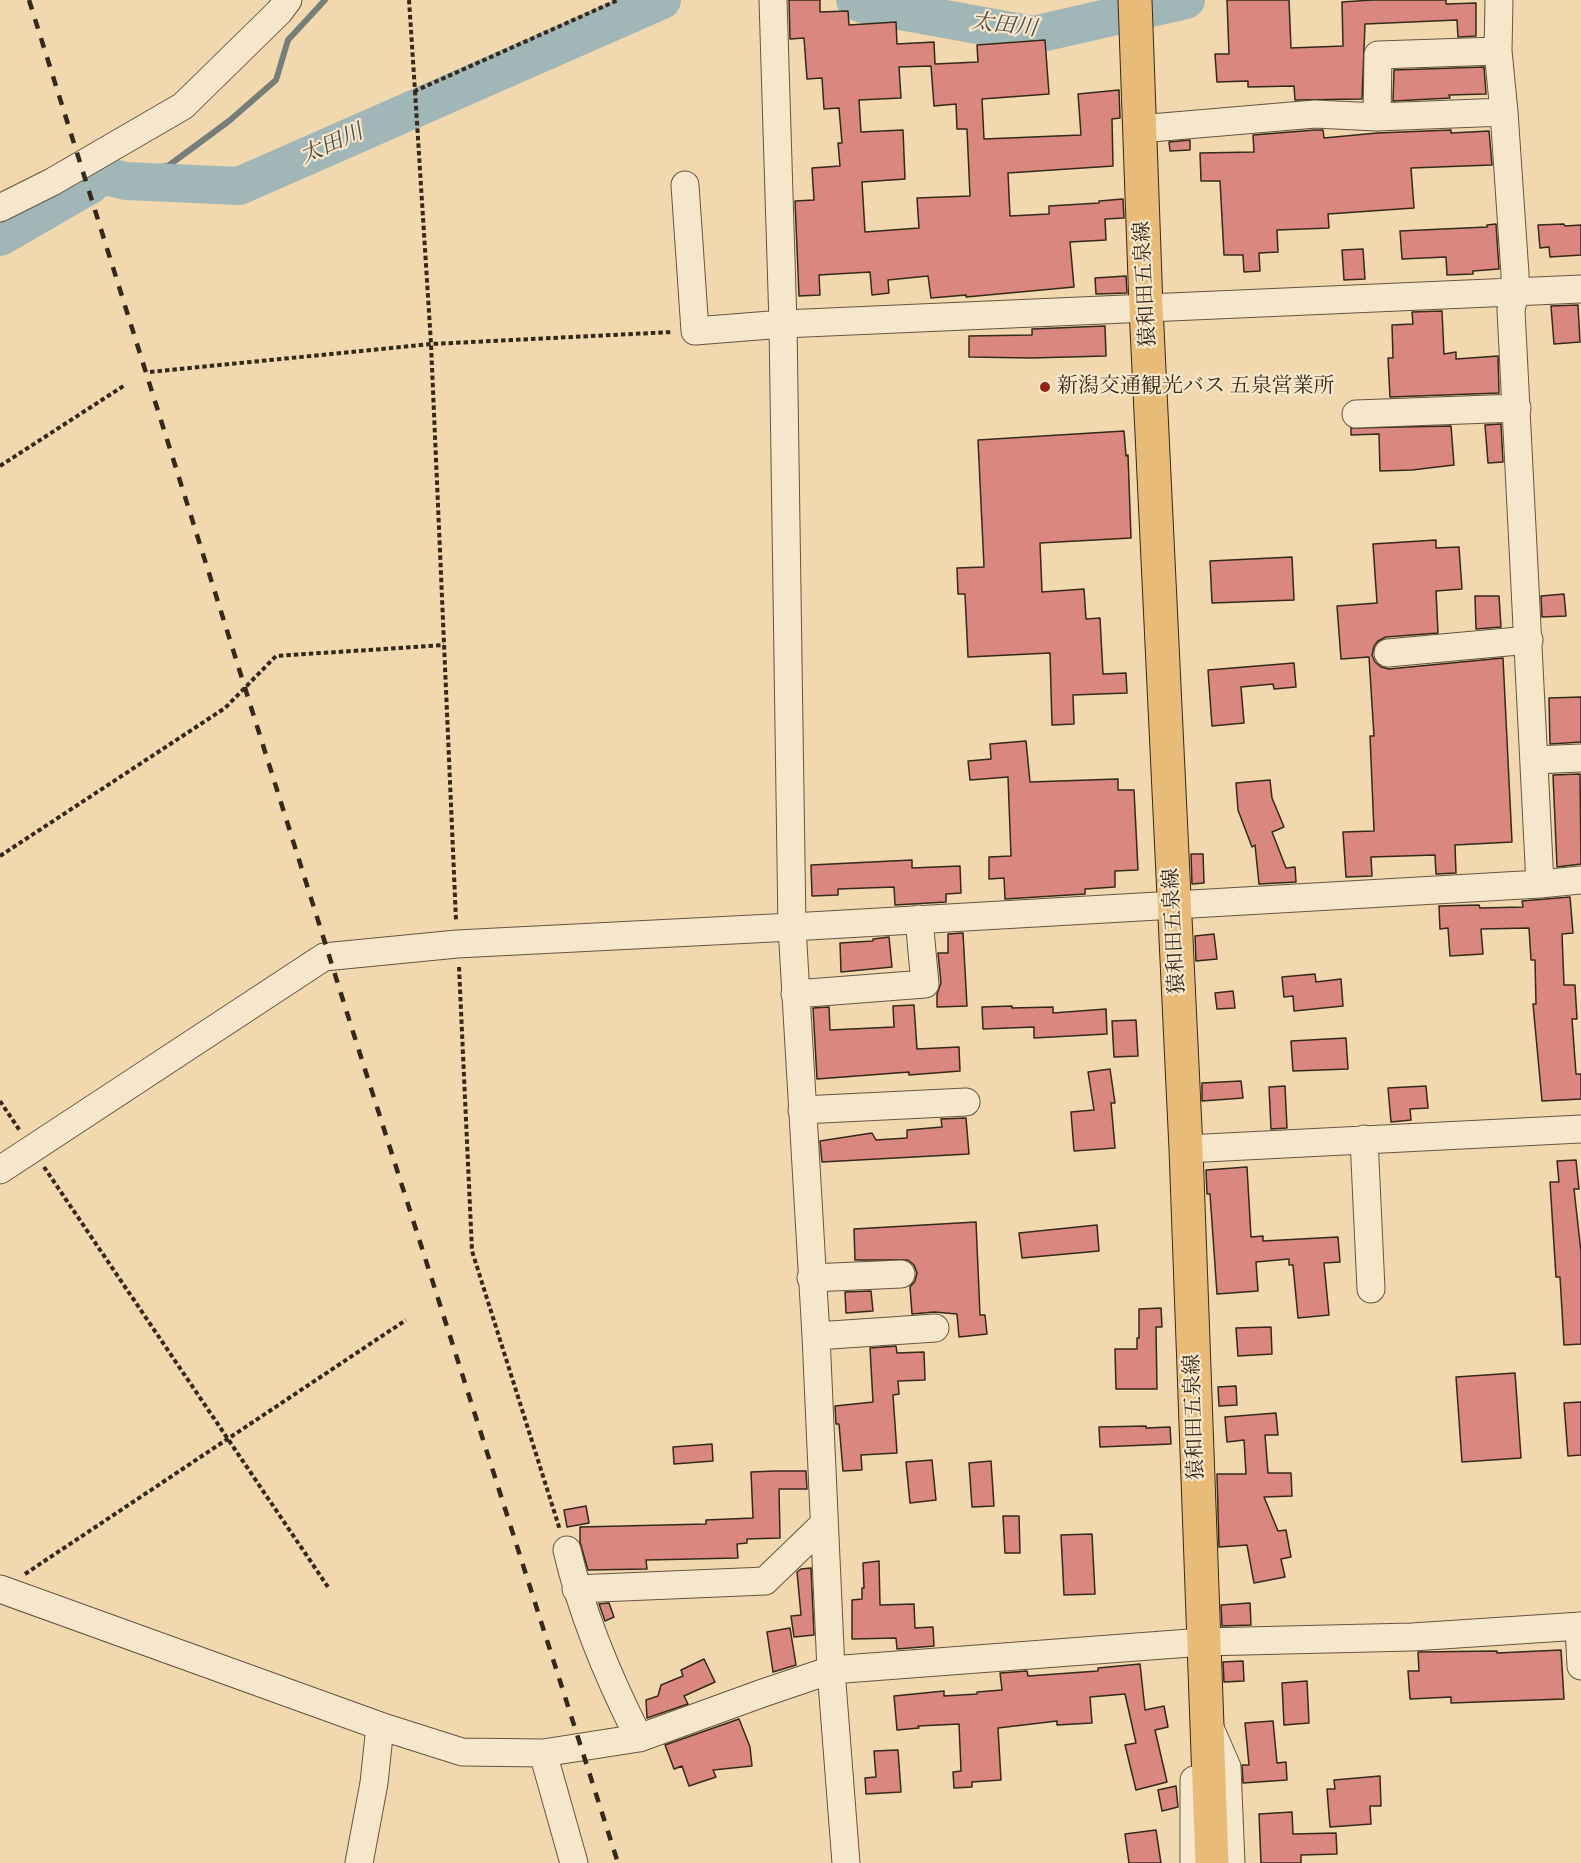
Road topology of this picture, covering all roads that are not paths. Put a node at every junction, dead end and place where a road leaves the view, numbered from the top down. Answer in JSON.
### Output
{"nodes":[{"id":1,"x":773,"y":0,"type":"edge"},
{"id":2,"x":1499,"y":0,"type":"edge"},
{"id":3,"x":280,"y":4,"type":"edge"},
{"id":4,"x":1136,"y":12,"type":"edge"},
{"id":5,"x":1498,"y":51,"type":"junction"},
{"id":6,"x":1504,"y":112,"type":"junction"},
{"id":7,"x":1377,"y":117,"type":"junction"},
{"id":8,"x":1139,"y":129,"type":"junction"},
{"id":9,"x":685,"y":185,"type":"dead end"},
{"id":10,"x":0,"y":208,"type":"edge"},
{"id":11,"x":1581,"y":289,"type":"edge"},
{"id":12,"x":1515,"y":293,"type":"junction"},
{"id":13,"x":1146,"y":307,"type":"junction"},
{"id":14,"x":783,"y":324,"type":"junction"},
{"id":15,"x":1517,"y":408,"type":"junction"},
{"id":16,"x":1356,"y":414,"type":"dead end"},
{"id":17,"x":1529,"y":640,"type":"junction"},
{"id":18,"x":1388,"y":653,"type":"dead end"},
{"id":19,"x":1581,"y":758,"type":"edge"},
{"id":20,"x":1533,"y":760,"type":"junction"},
{"id":21,"x":1581,"y":880,"type":"edge"},
{"id":22,"x":1540,"y":884,"type":"junction"},
{"id":23,"x":1173,"y":906,"type":"junction"},
{"id":24,"x":919,"y":919,"type":"junction"},
{"id":25,"x":792,"y":927,"type":"junction"},
{"id":26,"x":795,"y":994,"type":"junction"},
{"id":27,"x":966,"y":1102,"type":"dead end"},
{"id":28,"x":802,"y":1110,"type":"junction"},
{"id":29,"x":1581,"y":1129,"type":"edge"},
{"id":30,"x":1364,"y":1139,"type":"junction"},
{"id":31,"x":1186,"y":1149,"type":"junction"},
{"id":32,"x":0,"y":1170,"type":"edge"},
{"id":33,"x":901,"y":1274,"type":"dead end"},
{"id":34,"x":811,"y":1278,"type":"junction"},
{"id":35,"x":1371,"y":1290,"type":"dead end"},
{"id":36,"x":934,"y":1328,"type":"dead end"},
{"id":37,"x":816,"y":1335,"type":"junction"},
{"id":38,"x":824,"y":1524,"type":"junction"},
{"id":39,"x":567,"y":1550,"type":"road end"},
{"id":40,"x":1,"y":1589,"type":"edge"},
{"id":41,"x":576,"y":1589,"type":"junction"},
{"id":42,"x":1580,"y":1626,"type":"edge"},
{"id":43,"x":1203,"y":1642,"type":"junction"},
{"id":44,"x":1581,"y":1665,"type":"edge"},
{"id":45,"x":831,"y":1671,"type":"junction"},
{"id":46,"x":1207,"y":1722,"type":"junction"},
{"id":47,"x":380,"y":1726,"type":"junction"},
{"id":48,"x":639,"y":1738,"type":"junction"},
{"id":49,"x":543,"y":1753,"type":"junction"},
{"id":50,"x":359,"y":1863,"type":"edge"},
{"id":51,"x":574,"y":1863,"type":"edge"},
{"id":52,"x":846,"y":1863,"type":"edge"},
{"id":53,"x":1194,"y":1863,"type":"edge"},
{"id":54,"x":1212,"y":1863,"type":"edge"},
{"id":55,"x":1231,"y":1863,"type":"edge"}],
"edges":[{"from":1,"to":14,"type":"street"},
{"from":2,"to":5,"type":"street"},
{"from":3,"to":10,"type":"street"},
{"from":4,"to":8,"type":"main road","name":"猿和田五泉線"},
{"from":5,"to":6,"type":"street"},
{"from":5,"to":7,"type":"street"},
{"from":6,"to":7,"type":"street"},
{"from":6,"to":12,"type":"street"},
{"from":7,"to":8,"type":"street"},
{"from":8,"to":13,"type":"main road","name":"猿和田五泉線"},
{"from":9,"to":14,"type":"street"},
{"from":11,"to":12,"type":"street"},
{"from":12,"to":13,"type":"street"},
{"from":12,"to":15,"type":"street"},
{"from":13,"to":14,"type":"street"},
{"from":13,"to":23,"type":"main road","name":"猿和田五泉線"},
{"from":14,"to":25,"type":"street"},
{"from":15,"to":16,"type":"street"},
{"from":15,"to":17,"type":"street"},
{"from":17,"to":18,"type":"street"},
{"from":17,"to":20,"type":"street"},
{"from":19,"to":20,"type":"street"},
{"from":20,"to":22,"type":"street"},
{"from":21,"to":22,"type":"street"},
{"from":22,"to":23,"type":"street"},
{"from":23,"to":24,"type":"street"},
{"from":23,"to":31,"type":"main road","name":"猿和田五泉線"},
{"from":24,"to":25,"type":"street"},
{"from":24,"to":26,"type":"street"},
{"from":25,"to":26,"type":"street"},
{"from":25,"to":32,"type":"street"},
{"from":26,"to":28,"type":"street"},
{"from":27,"to":28,"type":"street"},
{"from":28,"to":34,"type":"street"},
{"from":29,"to":30,"type":"street"},
{"from":30,"to":31,"type":"street"},
{"from":30,"to":35,"type":"street"},
{"from":31,"to":43,"type":"main road","name":"猿和田五泉線"},
{"from":33,"to":34,"type":"street"},
{"from":34,"to":37,"type":"street"},
{"from":36,"to":37,"type":"street"},
{"from":37,"to":38,"type":"street"},
{"from":38,"to":41,"type":"street"},
{"from":38,"to":45,"type":"street"},
{"from":39,"to":41,"type":"street"},
{"from":40,"to":47,"type":"street"},
{"from":41,"to":48,"type":"street"},
{"from":42,"to":43,"type":"street"},
{"from":42,"to":44,"type":"street"},
{"from":43,"to":45,"type":"street"},
{"from":43,"to":46,"type":"main road","name":"猿和田五泉線"},
{"from":45,"to":48,"type":"street"},
{"from":45,"to":52,"type":"street"},
{"from":46,"to":53,"type":"street"},
{"from":46,"to":54,"type":"main road","name":"猿和田五泉線"},
{"from":46,"to":55,"type":"street"},
{"from":47,"to":49,"type":"street"},
{"from":47,"to":50,"type":"street"},
{"from":48,"to":49,"type":"street"},
{"from":49,"to":51,"type":"street"}]}
